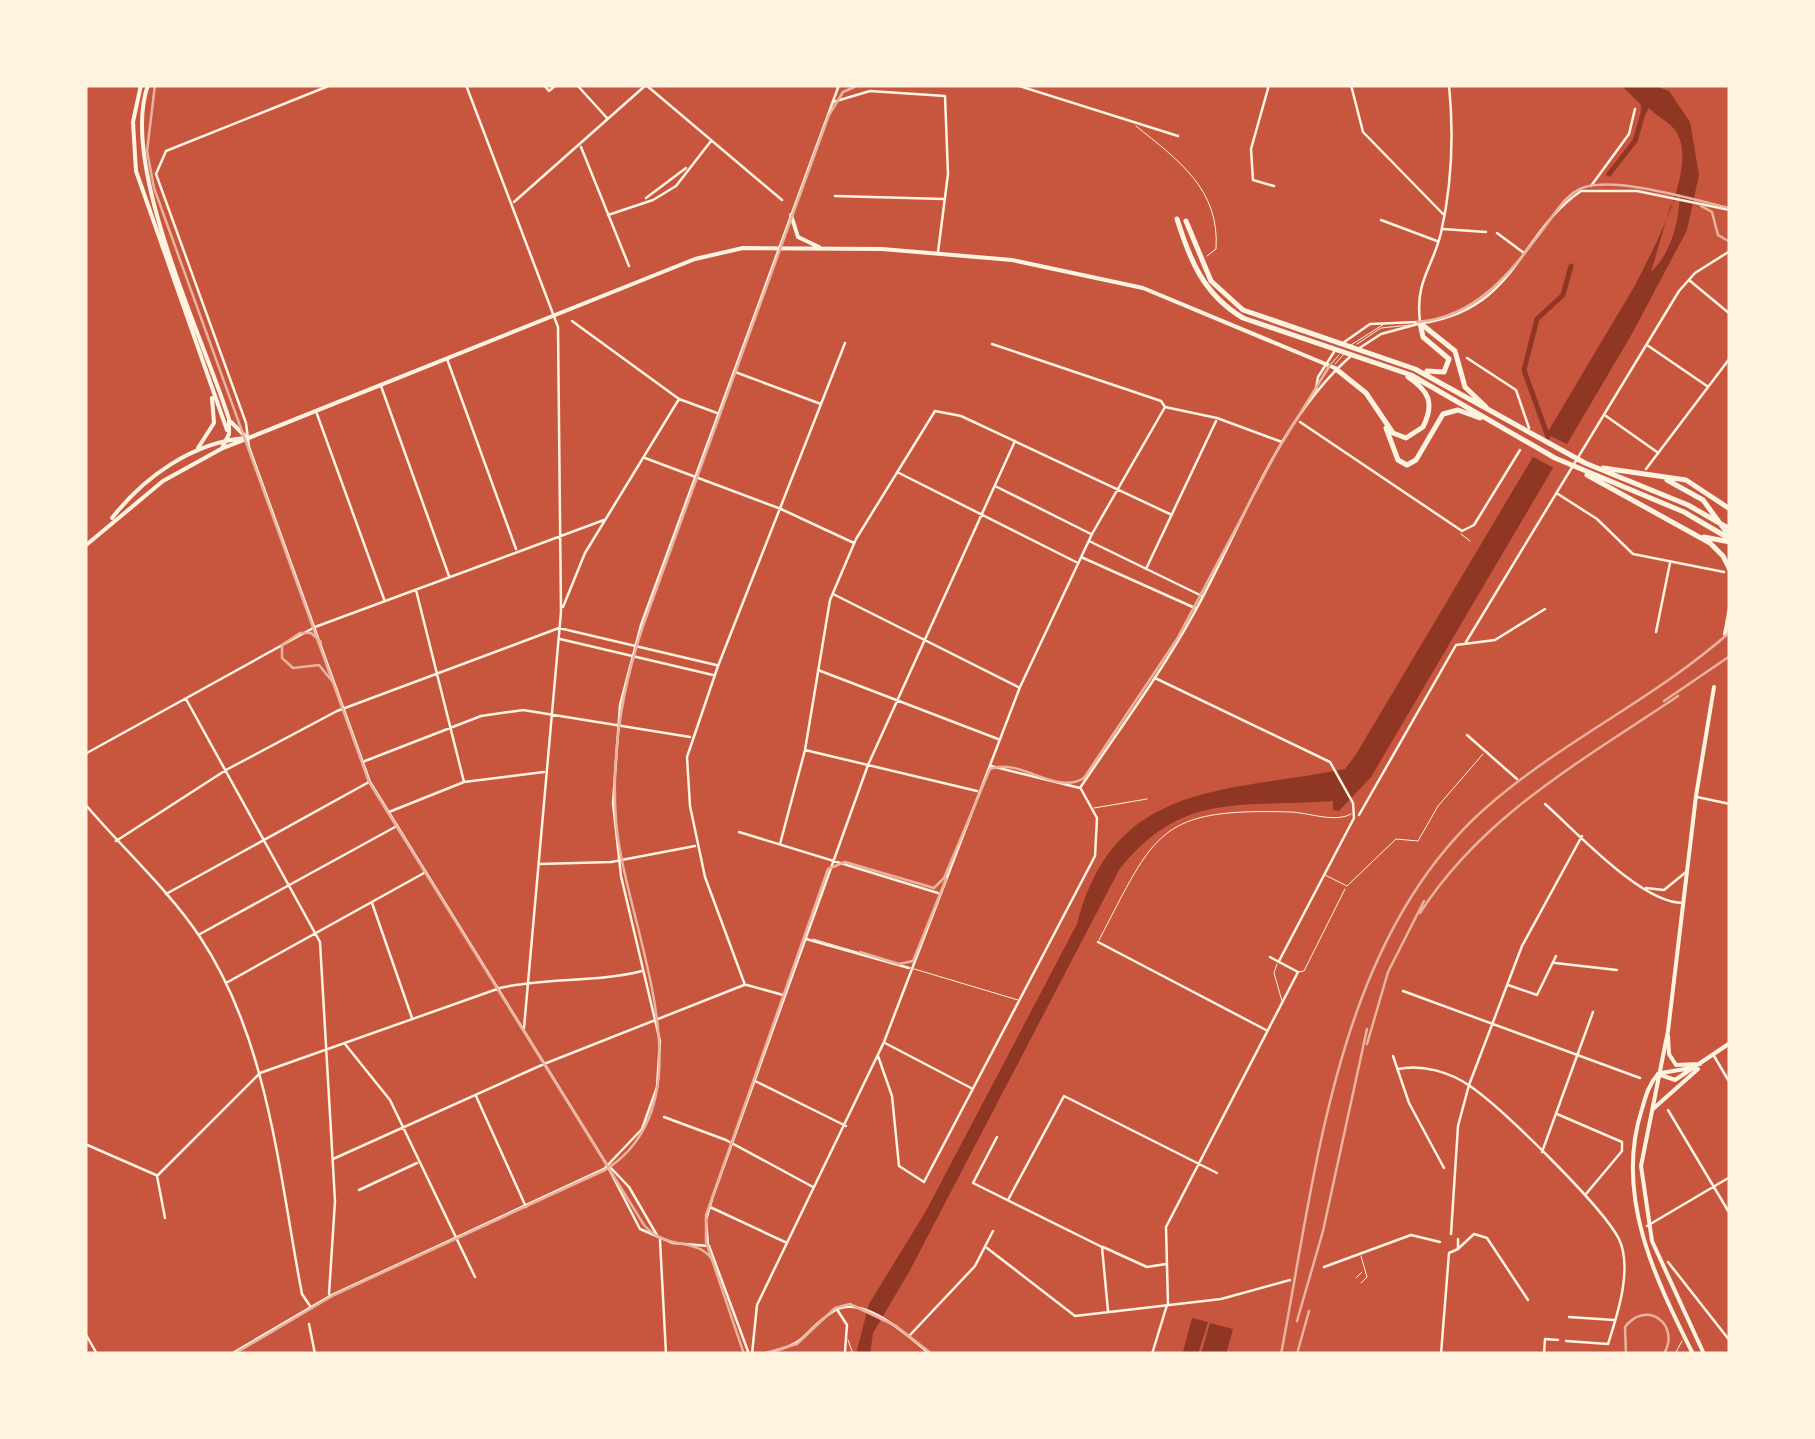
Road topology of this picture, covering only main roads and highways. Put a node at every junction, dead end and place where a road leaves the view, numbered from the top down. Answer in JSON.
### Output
{"nodes":[{"id":1,"x":140,"y":85,"type":"edge"},
{"id":2,"x":148,"y":85,"type":"edge"},
{"id":3,"x":790,"y":215,"type":"road end"},
{"id":4,"x":1177,"y":218,"type":"dead end"},
{"id":5,"x":1186,"y":220,"type":"dead end"},
{"id":6,"x":823,"y":249,"type":"junction"},
{"id":7,"x":1306,"y":336,"type":"junction"},
{"id":8,"x":1384,"y":361,"type":"junction"},
{"id":9,"x":1400,"y":362,"type":"junction"},
{"id":10,"x":1331,"y":365,"type":"joint"},
{"id":11,"x":1397,"y":370,"type":"junction"},
{"id":12,"x":210,"y":389,"type":"junction"},
{"id":13,"x":228,"y":418,"type":"junction"},
{"id":14,"x":1494,"y":419,"type":"junction"},
{"id":15,"x":1384,"y":420,"type":"junction"},
{"id":16,"x":228,"y":436,"type":"junction"},
{"id":17,"x":248,"y":437,"type":"junction"},
{"id":18,"x":221,"y":450,"type":"junction"},
{"id":19,"x":192,"y":453,"type":"junction"},
{"id":20,"x":1583,"y":467,"type":"junction"},
{"id":21,"x":1648,"y":472,"type":"junction"},
{"id":22,"x":1675,"y":504,"type":"junction"},
{"id":23,"x":1730,"y":508,"type":"edge"},
{"id":24,"x":106,"y":526,"type":"junction"},
{"id":25,"x":1682,"y":529,"type":"junction"},
{"id":26,"x":1730,"y":529,"type":"edge"},
{"id":27,"x":1730,"y":540,"type":"edge"},
{"id":28,"x":85,"y":546,"type":"edge"},
{"id":29,"x":1727,"y":571,"type":"edge"},
{"id":30,"x":1730,"y":608,"type":"edge"},
{"id":31,"x":1725,"y":634,"type":"dead end"},
{"id":32,"x":1714,"y":688,"type":"dead end"},
{"id":33,"x":1668,"y":1032,"type":"junction"},
{"id":34,"x":1730,"y":1043,"type":"edge"},
{"id":35,"x":1700,"y":1064,"type":"junction"},
{"id":36,"x":1658,"y":1074,"type":"junction"},
{"id":37,"x":1650,"y":1113,"type":"junction"},
{"id":38,"x":1693,"y":1354,"type":"edge"},
{"id":39,"x":1704,"y":1354,"type":"edge"}],
"edges":[{"from":1,"to":12,"type":"main road"},
{"from":2,"to":13,"type":"main road"},
{"from":3,"to":6,"type":"main road"},
{"from":4,"to":7,"type":"highway"},
{"from":5,"to":7,"type":"highway"},
{"from":6,"to":10,"type":"main road"},
{"from":6,"to":17,"type":"main road"},
{"from":7,"to":8,"type":"highway"},
{"from":8,"to":9,"type":"highway"},
{"from":8,"to":11,"type":"highway"},
{"from":9,"to":14,"type":"highway"},
{"from":9,"to":14,"type":"highway"},
{"from":10,"to":15,"type":"highway"},
{"from":11,"to":14,"type":"highway"},
{"from":11,"to":15,"type":"highway"},
{"from":12,"to":16,"type":"main road"},
{"from":12,"to":19,"type":"main road"},
{"from":13,"to":16,"type":"main road"},
{"from":13,"to":17,"type":"main road"},
{"from":14,"to":15,"type":"highway"},
{"from":14,"to":20,"type":"highway"},
{"from":16,"to":17,"type":"main road"},
{"from":16,"to":18,"type":"main road"},
{"from":16,"to":19,"type":"main road"},
{"from":17,"to":18,"type":"main road"},
{"from":18,"to":24,"type":"main road"},
{"from":19,"to":24,"type":"main road"},
{"from":20,"to":21,"type":"highway"},
{"from":20,"to":22,"type":"highway"},
{"from":20,"to":25,"type":"highway"},
{"from":21,"to":23,"type":"highway"},
{"from":21,"to":27,"type":"highway"},
{"from":22,"to":26,"type":"highway"},
{"from":22,"to":27,"type":"highway"},
{"from":24,"to":28,"type":"main road"},
{"from":25,"to":27,"type":"highway"},
{"from":25,"to":29,"type":"highway"},
{"from":30,"to":31,"type":"main road"},
{"from":32,"to":33,"type":"main road"},
{"from":33,"to":35,"type":"main road"},
{"from":33,"to":36,"type":"main road"},
{"from":34,"to":35,"type":"main road"},
{"from":35,"to":36,"type":"main road"},
{"from":35,"to":37,"type":"main road"},
{"from":36,"to":37,"type":"main road"},
{"from":36,"to":38,"type":"main road"},
{"from":37,"to":39,"type":"main road"}]}
